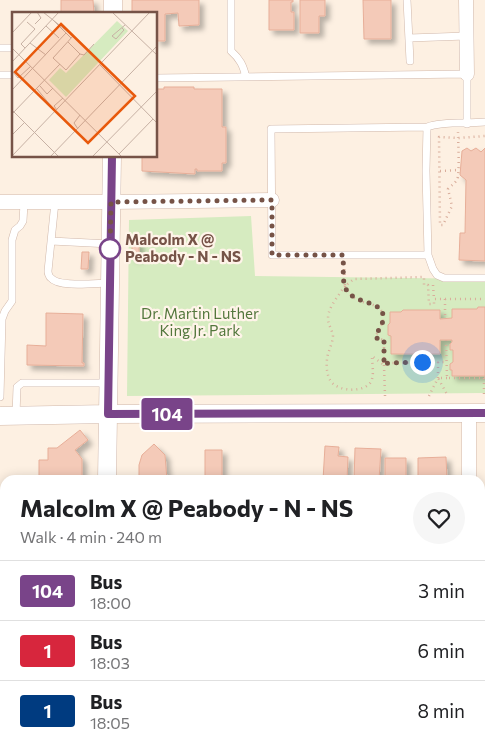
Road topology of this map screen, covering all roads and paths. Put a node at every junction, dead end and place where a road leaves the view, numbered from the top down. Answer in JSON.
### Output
{"nodes":[{"id":1,"x":231,"y":0,"type":"edge"},
{"id":2,"x":407,"y":0,"type":"edge"},
{"id":3,"x":466,"y":0,"type":"edge"},
{"id":4,"x":466,"y":36,"type":"junction"},
{"id":5,"x":409,"y":38,"type":"junction"},
{"id":6,"x":410,"y":61,"type":"dead end"},
{"id":7,"x":467,"y":74,"type":"junction"},
{"id":8,"x":246,"y":77,"type":"junction"},
{"id":9,"x":158,"y":78,"type":"edge"},
{"id":10,"x":485,"y":122,"type":"edge"},
{"id":11,"x":458,"y":124,"type":"junction"},
{"id":12,"x":467,"y":124,"type":"junction"},
{"id":13,"x":427,"y":127,"type":"junction"},
{"id":14,"x":485,"y":136,"type":"edge"},
{"id":15,"x":458,"y":138,"type":"junction"},
{"id":16,"x":112,"y":158,"type":"edge"},
{"id":17,"x":458,"y":170,"type":"junction"},
{"id":18,"x":426,"y":171,"type":"junction"},
{"id":19,"x":439,"y":171,"type":"junction"},
{"id":20,"x":272,"y":200,"type":"junction"},
{"id":21,"x":0,"y":202,"type":"edge"},
{"id":22,"x":56,"y":202,"type":"junction"},
{"id":23,"x":111,"y":202,"type":"junction"},
{"id":24,"x":24,"y":203,"type":"junction"},
{"id":25,"x":51,"y":241,"type":"junction"},
{"id":26,"x":110,"y":244,"type":"junction"},
{"id":27,"x":343,"y":255,"type":"junction"},
{"id":28,"x":428,"y":255,"type":"junction"},
{"id":29,"x":433,"y":270,"type":"junction"},
{"id":30,"x":485,"y":278,"type":"edge"},
{"id":31,"x":110,"y":283,"type":"junction"},
{"id":32,"x":344,"y":286,"type":"junction"},
{"id":33,"x":485,"y":299,"type":"edge"},
{"id":34,"x":434,"y":300,"type":"junction"},
{"id":35,"x":445,"y":300,"type":"junction"},
{"id":36,"x":446,"y":319,"type":"dead end"},
{"id":37,"x":446,"y":340,"type":"dead end"},
{"id":38,"x":438,"y":362,"type":"junction"},
{"id":39,"x":446,"y":362,"type":"junction"},
{"id":40,"x":384,"y":365,"type":"junction"},
{"id":41,"x":438,"y":378,"type":"junction"},
{"id":42,"x":447,"y":378,"type":"junction"},
{"id":43,"x":108,"y":383,"type":"junction"},
{"id":44,"x":484,"y":395,"type":"edge"},
{"id":45,"x":384,"y":396,"type":"dead end"},
{"id":46,"x":429,"y":396,"type":"dead end"},
{"id":47,"x":448,"y":396,"type":"dead end"},
{"id":48,"x":0,"y":397,"type":"edge"},
{"id":49,"x":477,"y":413,"type":"edge"},
{"id":50,"x":108,"y":414,"type":"junction"},
{"id":51,"x":8,"y":416,"type":"edge"},
{"id":52,"x":107,"y":475,"type":"edge"},
{"id":53,"x":470,"y":475,"type":"edge"}],
"edges":[{"from":1,"to":8,"type":"lane"},
{"from":2,"to":5,"type":"lane"},
{"from":3,"to":4,"type":"street"},
{"from":4,"to":5,"type":"lane"},
{"from":4,"to":7,"type":"street"},
{"from":5,"to":6,"type":"lane"},
{"from":7,"to":8,"type":"lane"},
{"from":7,"to":12,"type":"lane"},
{"from":8,"to":9,"type":"lane"},
{"from":10,"to":12,"type":"lane"},
{"from":11,"to":12,"type":"lane"},
{"from":11,"to":13,"type":"lane"},
{"from":11,"to":15,"type":"path"},
{"from":13,"to":18,"type":"lane"},
{"from":13,"to":20,"type":"lane"},
{"from":14,"to":15,"type":"path"},
{"from":15,"to":17,"type":"path"},
{"from":15,"to":19,"type":"path"},
{"from":16,"to":23,"type":"street"},
{"from":17,"to":19,"type":"path"},
{"from":17,"to":19,"type":"path"},
{"from":18,"to":19,"type":"path"},
{"from":18,"to":28,"type":"lane"},
{"from":20,"to":23,"type":"street"},
{"from":20,"to":27,"type":"lane"},
{"from":21,"to":24,"type":"street"},
{"from":22,"to":23,"type":"street"},
{"from":22,"to":24,"type":"street"},
{"from":22,"to":25,"type":"lane"},
{"from":23,"to":26,"type":"street"},
{"from":24,"to":48,"type":"lane"},
{"from":25,"to":26,"type":"lane"},
{"from":25,"to":31,"type":"lane"},
{"from":26,"to":31,"type":"street"},
{"from":27,"to":28,"type":"lane"},
{"from":27,"to":32,"type":"path"},
{"from":28,"to":29,"type":"lane"},
{"from":29,"to":30,"type":"lane"},
{"from":29,"to":34,"type":"path"},
{"from":31,"to":43,"type":"street"},
{"from":32,"to":34,"type":"path"},
{"from":32,"to":40,"type":"path"},
{"from":32,"to":40,"type":"path"},
{"from":33,"to":35,"type":"path"},
{"from":34,"to":35,"type":"path"},
{"from":35,"to":36,"type":"path"},
{"from":37,"to":39,"type":"path"},
{"from":38,"to":39,"type":"path"},
{"from":38,"to":40,"type":"path"},
{"from":38,"to":41,"type":"path"},
{"from":39,"to":42,"type":"path"},
{"from":40,"to":45,"type":"path"},
{"from":41,"to":42,"type":"path"},
{"from":41,"to":46,"type":"path"},
{"from":41,"to":47,"type":"path"},
{"from":42,"to":44,"type":"path"},
{"from":43,"to":50,"type":"street"},
{"from":43,"to":51,"type":"lane"},
{"from":49,"to":50,"type":"street"},
{"from":49,"to":53,"type":"street"},
{"from":50,"to":51,"type":"street"},
{"from":50,"to":52,"type":"street"}]}
